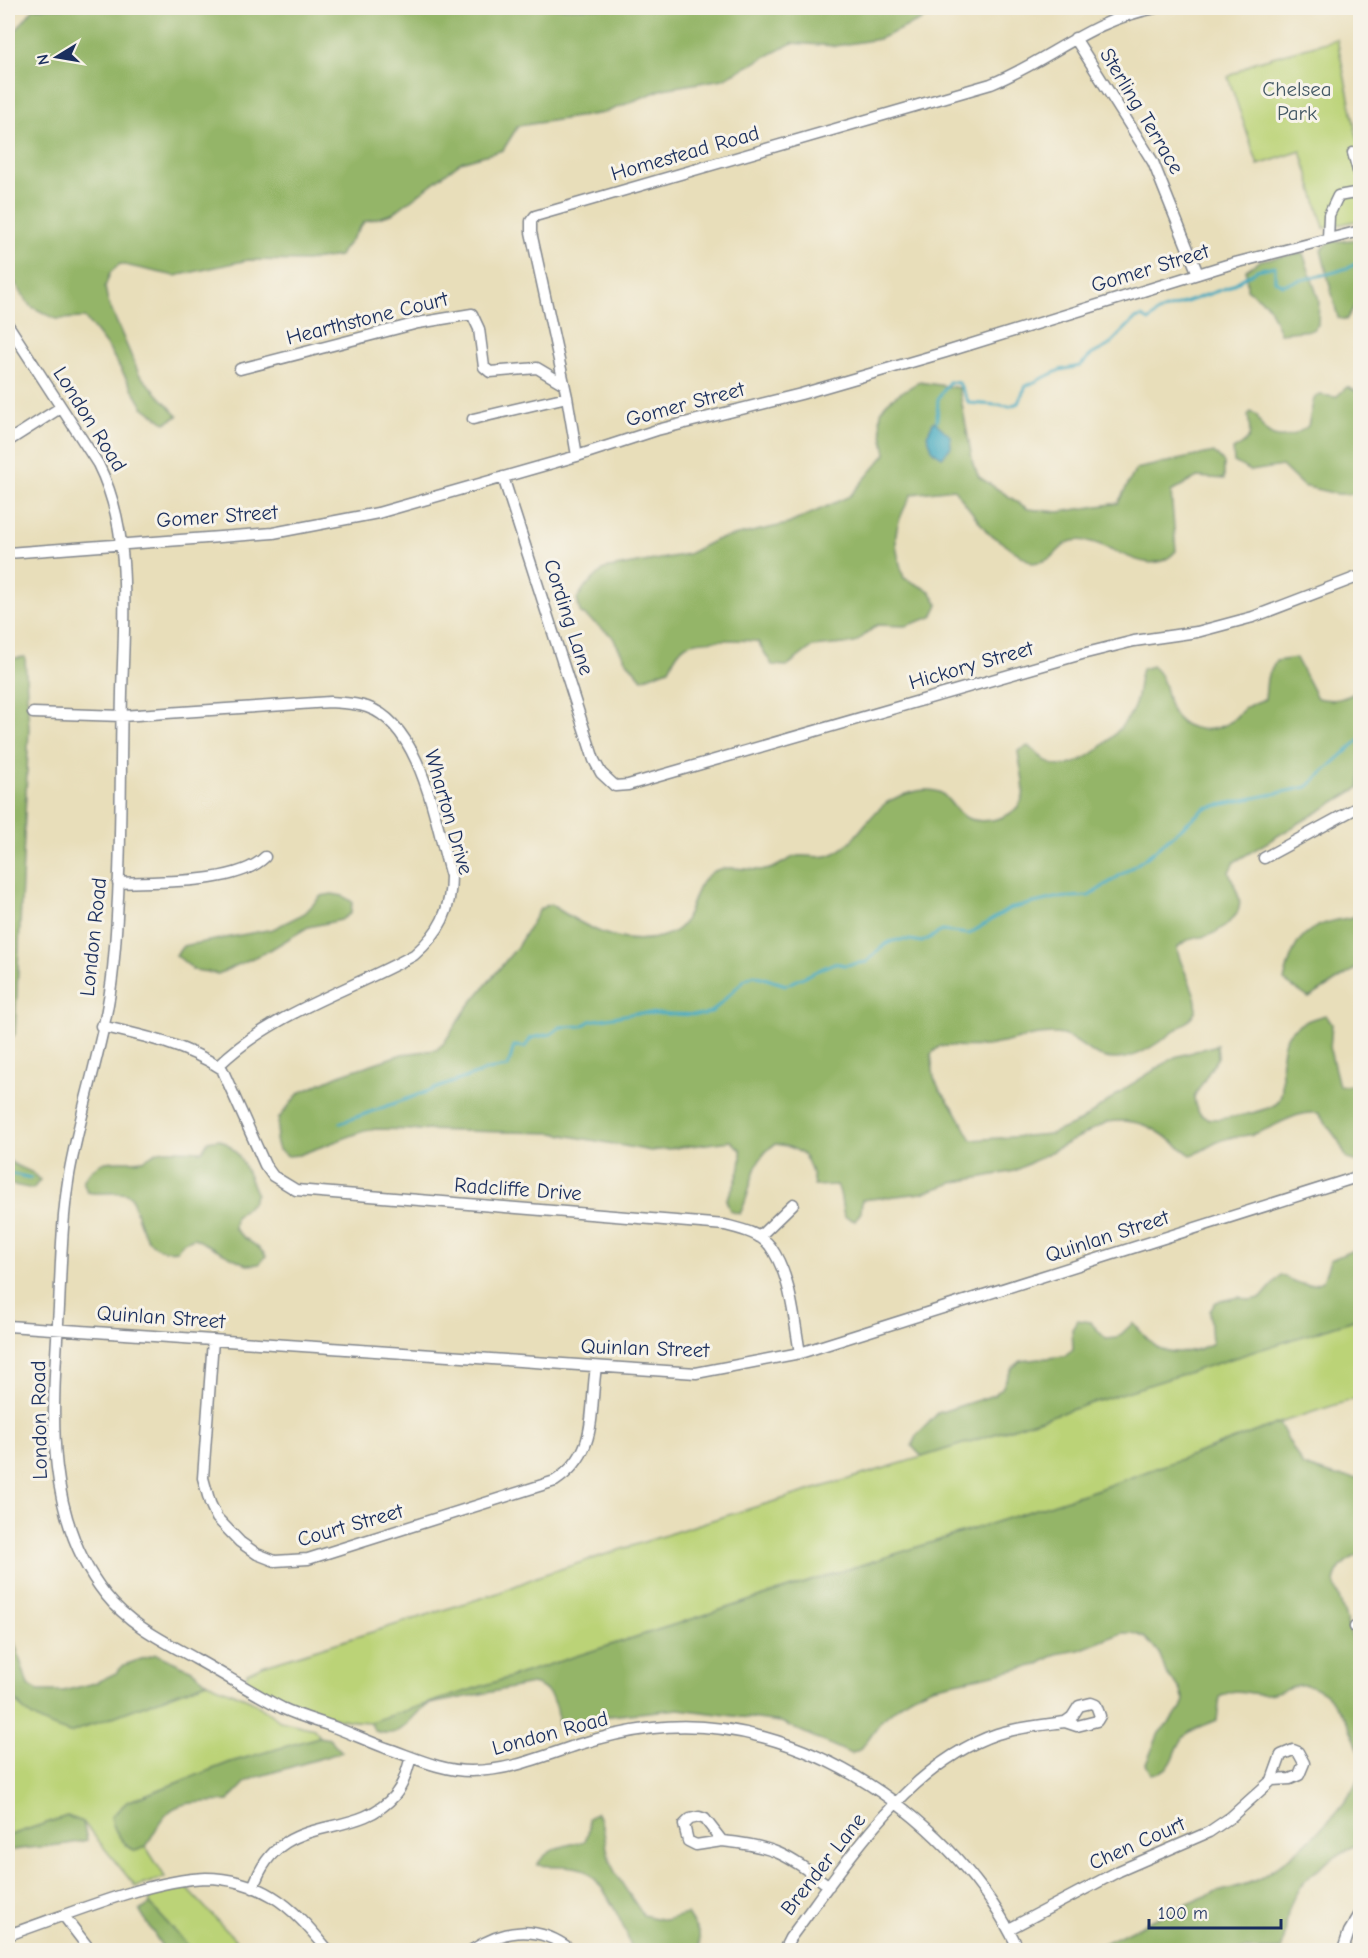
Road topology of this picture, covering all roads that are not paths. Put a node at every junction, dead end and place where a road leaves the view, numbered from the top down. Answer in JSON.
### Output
{"nodes":[{"id":1,"x":1155,"y":8,"type":"edge"},
{"id":2,"x":1075,"y":38,"type":"junction"},
{"id":3,"x":1353,"y":153,"type":"dead end"},
{"id":4,"x":1360,"y":178,"type":"edge"},
{"id":5,"x":1360,"y":192,"type":"edge"},
{"id":6,"x":1360,"y":231,"type":"edge"},
{"id":7,"x":1328,"y":239,"type":"junction"},
{"id":8,"x":1198,"y":274,"type":"junction"},
{"id":9,"x":8,"y":325,"type":"edge"},
{"id":10,"x":240,"y":369,"type":"dead end"},
{"id":11,"x":564,"y":384,"type":"junction"},
{"id":12,"x":567,"y":397,"type":"junction"},
{"id":13,"x":60,"y":408,"type":"junction"},
{"id":14,"x":473,"y":419,"type":"dead end"},
{"id":15,"x":8,"y":441,"type":"edge"},
{"id":16,"x":577,"y":456,"type":"junction"},
{"id":17,"x":503,"y":477,"type":"junction"},
{"id":18,"x":121,"y":543,"type":"junction"},
{"id":19,"x":8,"y":553,"type":"edge"},
{"id":20,"x":1360,"y":576,"type":"edge"},
{"id":21,"x":33,"y":713,"type":"dead end"},
{"id":22,"x":122,"y":716,"type":"junction"},
{"id":23,"x":599,"y":769,"type":"joint"},
{"id":24,"x":1360,"y":806,"type":"edge"},
{"id":25,"x":265,"y":857,"type":"dead end"},
{"id":26,"x":1264,"y":858,"type":"dead end"},
{"id":27,"x":118,"y":883,"type":"junction"},
{"id":28,"x":101,"y":1026,"type":"junction"},
{"id":29,"x":218,"y":1066,"type":"junction"},
{"id":30,"x":1360,"y":1176,"type":"edge"},
{"id":31,"x":794,"y":1204,"type":"dead end"},
{"id":32,"x":759,"y":1237,"type":"junction"},
{"id":33,"x":8,"y":1326,"type":"edge"},
{"id":34,"x":57,"y":1329,"type":"junction"},
{"id":35,"x":213,"y":1341,"type":"junction"},
{"id":36,"x":800,"y":1353,"type":"junction"},
{"id":37,"x":596,"y":1367,"type":"junction"},
{"id":38,"x":1065,"y":1722,"type":"dead end"},
{"id":39,"x":411,"y":1757,"type":"junction"},
{"id":40,"x":1272,"y":1780,"type":"dead end"},
{"id":41,"x":896,"y":1804,"type":"junction"},
{"id":42,"x":723,"y":1841,"type":"dead end"},
{"id":43,"x":829,"y":1886,"type":"junction"},
{"id":44,"x":253,"y":1888,"type":"junction"},
{"id":45,"x":1360,"y":1914,"type":"edge"},
{"id":46,"x":64,"y":1916,"type":"junction"},
{"id":47,"x":1009,"y":1929,"type":"junction"},
{"id":48,"x":8,"y":1935,"type":"edge"},
{"id":49,"x":90,"y":1950,"type":"edge"},
{"id":50,"x":328,"y":1950,"type":"edge"},
{"id":51,"x":472,"y":1950,"type":"edge"},
{"id":52,"x":571,"y":1950,"type":"edge"},
{"id":53,"x":784,"y":1950,"type":"edge"},
{"id":54,"x":1019,"y":1950,"type":"edge"},
{"id":55,"x":1343,"y":1950,"type":"edge"}],
"edges":[{"from":1,"to":2,"type":"street"},
{"from":2,"to":8,"type":"street","name":"Sterling Terrace"},
{"from":2,"to":11,"type":"street","name":"Homestead Road"},
{"from":3,"to":4,"type":"street"},
{"from":5,"to":7,"type":"street"},
{"from":6,"to":7,"type":"street","name":"Gomer Street"},
{"from":7,"to":8,"type":"street","name":"Gomer Street"},
{"from":8,"to":16,"type":"street","name":"Gomer Street"},
{"from":9,"to":13,"type":"street","name":"London Road"},
{"from":10,"to":11,"type":"street","name":"Hearthstone Court"},
{"from":11,"to":12,"type":"street","name":"Homestead Road"},
{"from":12,"to":14,"type":"street"},
{"from":12,"to":16,"type":"street","name":"Homestead Road"},
{"from":13,"to":15,"type":"street"},
{"from":13,"to":18,"type":"street","name":"London Road"},
{"from":16,"to":17,"type":"street","name":"Gomer Street"},
{"from":17,"to":18,"type":"street","name":"Gomer Street"},
{"from":17,"to":23,"type":"street","name":"Cording Lane"},
{"from":18,"to":19,"type":"street","name":"Gomer Street"},
{"from":18,"to":22,"type":"street","name":"London Road"},
{"from":20,"to":23,"type":"street","name":"Hickory Street"},
{"from":21,"to":22,"type":"street","name":"Wharton Drive"},
{"from":22,"to":27,"type":"street","name":"London Road"},
{"from":22,"to":29,"type":"street","name":"Wharton Drive"},
{"from":24,"to":26,"type":"street"},
{"from":25,"to":27,"type":"street"},
{"from":27,"to":28,"type":"street","name":"London Road"},
{"from":28,"to":29,"type":"street"},
{"from":28,"to":34,"type":"street","name":"London Road"},
{"from":29,"to":32,"type":"street","name":"Radcliffe Drive"},
{"from":30,"to":36,"type":"street","name":"Quinlan Street"},
{"from":31,"to":32,"type":"street"},
{"from":32,"to":36,"type":"street"},
{"from":33,"to":34,"type":"street","name":"Quinlan Street"},
{"from":34,"to":35,"type":"street","name":"Quinlan Street"},
{"from":34,"to":39,"type":"street","name":"London Road"},
{"from":35,"to":37,"type":"street","name":"Quinlan Street"},
{"from":35,"to":37,"type":"street","name":"Court Street"},
{"from":36,"to":37,"type":"street","name":"Quinlan Street"},
{"from":38,"to":41,"type":"street","name":"Brender Lane"},
{"from":39,"to":41,"type":"street","name":"London Road"},
{"from":39,"to":44,"type":"street"},
{"from":40,"to":47,"type":"street","name":"Chen Court"},
{"from":41,"to":43,"type":"street","name":"Brender Lane"},
{"from":41,"to":47,"type":"street","name":"London Road"},
{"from":42,"to":43,"type":"street"},
{"from":43,"to":53,"type":"street","name":"Brender Lane"},
{"from":44,"to":46,"type":"street"},
{"from":44,"to":50,"type":"street"},
{"from":45,"to":55,"type":"street"},
{"from":46,"to":48,"type":"street"},
{"from":46,"to":49,"type":"street"},
{"from":47,"to":54,"type":"street","name":"London Road"},
{"from":51,"to":52,"type":"street"}]}
